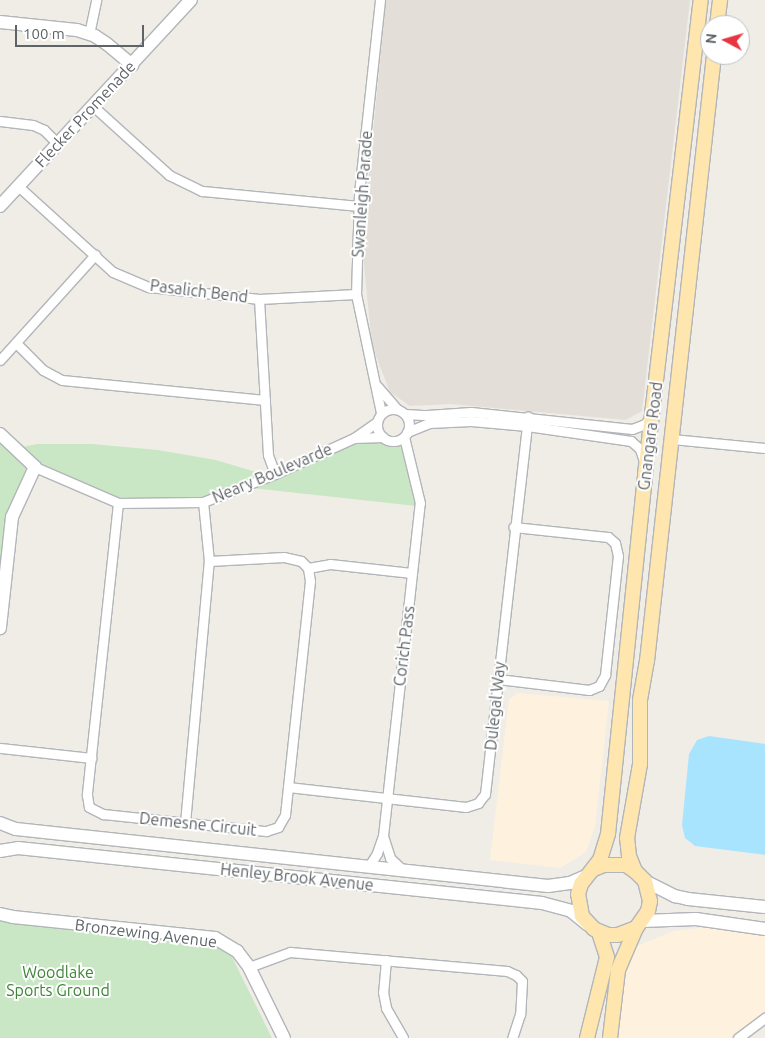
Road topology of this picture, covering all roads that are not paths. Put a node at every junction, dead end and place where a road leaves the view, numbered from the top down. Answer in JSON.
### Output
{"nodes":[{"id":1,"x":96,"y":0,"type":"edge"},
{"id":2,"x":191,"y":0,"type":"edge"},
{"id":3,"x":380,"y":0,"type":"edge"},
{"id":4,"x":701,"y":0,"type":"edge"},
{"id":5,"x":720,"y":0,"type":"edge"},
{"id":6,"x":718,"y":15,"type":"edge"},
{"id":7,"x":0,"y":22,"type":"edge"},
{"id":8,"x":89,"y":34,"type":"junction"},
{"id":9,"x":132,"y":65,"type":"junction"},
{"id":10,"x":713,"y":65,"type":"edge"},
{"id":11,"x":93,"y":106,"type":"junction"},
{"id":12,"x":0,"y":121,"type":"edge"},
{"id":13,"x":58,"y":143,"type":"junction"},
{"id":14,"x":18,"y":186,"type":"junction"},
{"id":15,"x":0,"y":206,"type":"edge"},
{"id":16,"x":359,"y":206,"type":"junction"},
{"id":17,"x":95,"y":255,"type":"junction"},
{"id":18,"x":356,"y":294,"type":"junction"},
{"id":19,"x":259,"y":299,"type":"junction"},
{"id":20,"x":16,"y":343,"type":"junction"},
{"id":21,"x":0,"y":360,"type":"edge"},
{"id":22,"x":377,"y":386,"type":"junction"},
{"id":23,"x":265,"y":400,"type":"junction"},
{"id":24,"x":654,"y":410,"type":"junction"},
{"id":25,"x":401,"y":412,"type":"junction"},
{"id":26,"x":528,"y":416,"type":"junction"},
{"id":27,"x":379,"y":418,"type":"junction"},
{"id":28,"x":527,"y":426,"type":"junction"},
{"id":29,"x":0,"y":434,"type":"edge"},
{"id":30,"x":405,"y":434,"type":"junction"},
{"id":31,"x":354,"y":438,"type":"junction"},
{"id":32,"x":383,"y":438,"type":"junction"},
{"id":33,"x":672,"y":439,"type":"junction"},
{"id":34,"x":393,"y":441,"type":"junction"},
{"id":35,"x":765,"y":448,"type":"edge"},
{"id":36,"x":407,"y":458,"type":"junction"},
{"id":37,"x":35,"y":466,"type":"junction"},
{"id":38,"x":274,"y":474,"type":"junction"},
{"id":39,"x":645,"y":474,"type":"junction"},
{"id":40,"x":203,"y":502,"type":"junction"},
{"id":41,"x":118,"y":503,"type":"junction"},
{"id":42,"x":514,"y":527,"type":"junction"},
{"id":43,"x":209,"y":561,"type":"junction"},
{"id":44,"x":308,"y":568,"type":"junction"},
{"id":45,"x":3,"y":573,"type":"edge"},
{"id":46,"x":412,"y":573,"type":"junction"},
{"id":47,"x":0,"y":628,"type":"edge"},
{"id":48,"x":498,"y":679,"type":"junction"},
{"id":49,"x":0,"y":748,"type":"edge"},
{"id":50,"x":91,"y":758,"type":"junction"},
{"id":51,"x":288,"y":787,"type":"junction"},
{"id":52,"x":386,"y":799,"type":"junction"},
{"id":53,"x":0,"y":823,"type":"edge"},
{"id":54,"x":185,"y":823,"type":"junction"},
{"id":55,"x":382,"y":836,"type":"junction"},
{"id":56,"x":0,"y":851,"type":"edge"},
{"id":57,"x":369,"y":866,"type":"junction"},
{"id":58,"x":403,"y":870,"type":"junction"},
{"id":59,"x":591,"y":872,"type":"junction"},
{"id":60,"x":640,"y":876,"type":"junction"},
{"id":61,"x":765,"y":907,"type":"edge"},
{"id":62,"x":0,"y":914,"type":"edge"},
{"id":63,"x":13,"y":917,"type":"junction"},
{"id":64,"x":0,"y":918,"type":"edge"},
{"id":65,"x":639,"y":924,"type":"junction"},
{"id":66,"x":594,"y":929,"type":"junction"},
{"id":67,"x":765,"y":929,"type":"edge"},
{"id":68,"x":386,"y":960,"type":"junction"},
{"id":69,"x":249,"y":967,"type":"junction"},
{"id":70,"x":765,"y":1018,"type":"edge"},
{"id":71,"x":284,"y":1038,"type":"edge"},
{"id":72,"x":403,"y":1038,"type":"edge"},
{"id":73,"x":512,"y":1038,"type":"edge"},
{"id":74,"x":587,"y":1038,"type":"edge"},
{"id":75,"x":610,"y":1038,"type":"edge"},
{"id":76,"x":738,"y":1038,"type":"edge"}],
"edges":[{"from":1,"to":8,"type":"street"},
{"from":2,"to":9,"type":"main road","name":"Flecker Promenade"},
{"from":3,"to":16,"type":"street","name":"Swanleigh Parade"},
{"from":4,"to":24,"type":"main road","name":"Gnangara Road"},
{"from":5,"to":6,"type":"main road"},
{"from":7,"to":8,"type":"main road"},
{"from":8,"to":9,"type":"main road"},
{"from":9,"to":11,"type":"main road","name":"Flecker Promenade"},
{"from":10,"to":33,"type":"main road","name":"Gnangara Road"},
{"from":11,"to":13,"type":"main road","name":"Flecker Promenade"},
{"from":11,"to":16,"type":"street"},
{"from":12,"to":13,"type":"street"},
{"from":13,"to":14,"type":"main road","name":"Flecker Promenade"},
{"from":14,"to":15,"type":"main road","name":"Flecker Promenade"},
{"from":14,"to":17,"type":"street","name":"Pasalich Bend"},
{"from":16,"to":18,"type":"street","name":"Swanleigh Parade"},
{"from":17,"to":19,"type":"street","name":"Pasalich Bend"},
{"from":17,"to":20,"type":"street"},
{"from":18,"to":19,"type":"street","name":"Pasalich Bend"},
{"from":18,"to":22,"type":"street","name":"Swanleigh Parade"},
{"from":19,"to":23,"type":"street"},
{"from":20,"to":21,"type":"street"},
{"from":20,"to":23,"type":"street"},
{"from":22,"to":25,"type":"street","name":"Swanleigh Parade"},
{"from":22,"to":27,"type":"street","name":"Swanleigh Parade"},
{"from":23,"to":38,"type":"street"},
{"from":24,"to":26,"type":"street"},
{"from":24,"to":39,"type":"main road","name":"Gnangara Road"},
{"from":25,"to":26,"type":"street"},
{"from":25,"to":27,"type":"street"},
{"from":25,"to":30,"type":"street"},
{"from":26,"to":28,"type":"street","name":"Dulegal Way"},
{"from":27,"to":31,"type":"street","name":"Neary Boulevarde"},
{"from":27,"to":32,"type":"street"},
{"from":28,"to":30,"type":"street"},
{"from":28,"to":39,"type":"street"},
{"from":28,"to":42,"type":"street","name":"Dulegal Way"},
{"from":29,"to":37,"type":"main road","name":"Neary Boulevarde"},
{"from":30,"to":34,"type":"street"},
{"from":30,"to":36,"type":"street","name":"Corich Pass"},
{"from":31,"to":32,"type":"street","name":"Neary Boulevarde"},
{"from":31,"to":38,"type":"street","name":"Neary Boulevarde"},
{"from":32,"to":34,"type":"street"},
{"from":33,"to":35,"type":"street"},
{"from":33,"to":60,"type":"main road","name":"Gnangara Road"},
{"from":34,"to":36,"type":"street","name":"Corich Pass"},
{"from":36,"to":46,"type":"street","name":"Corich Pass"},
{"from":37,"to":41,"type":"street","name":"Neary Boulevarde"},
{"from":37,"to":45,"type":"main road"},
{"from":38,"to":40,"type":"street","name":"Neary Boulevarde"},
{"from":39,"to":59,"type":"main road","name":"Gnangara Road"},
{"from":40,"to":41,"type":"street","name":"Neary Boulevarde"},
{"from":40,"to":43,"type":"street"},
{"from":41,"to":50,"type":"street","name":"Demesne Circuit"},
{"from":42,"to":48,"type":"street","name":"Dulegal Way"},
{"from":42,"to":48,"type":"street"},
{"from":43,"to":44,"type":"street"},
{"from":43,"to":54,"type":"street"},
{"from":44,"to":46,"type":"street"},
{"from":44,"to":51,"type":"street","name":"Demesne Circuit"},
{"from":45,"to":47,"type":"main road"},
{"from":46,"to":52,"type":"street","name":"Corich Pass"},
{"from":48,"to":52,"type":"street","name":"Dulegal Way"},
{"from":49,"to":50,"type":"street"},
{"from":50,"to":54,"type":"street","name":"Demesne Circuit"},
{"from":51,"to":52,"type":"street","name":"Dulegal Way"},
{"from":51,"to":54,"type":"street","name":"Demesne Circuit"},
{"from":52,"to":55,"type":"street","name":"Corich Pass"},
{"from":53,"to":57,"type":"main road","name":"Henley Brook Avenue"},
{"from":55,"to":57,"type":"street","name":"Corich Pass"},
{"from":55,"to":58,"type":"street","name":"Corich Pass"},
{"from":56,"to":66,"type":"main road","name":"Henley Brook Avenue"},
{"from":57,"to":58,"type":"main road","name":"Henley Brook Avenue"},
{"from":58,"to":59,"type":"main road","name":"Henley Brook Avenue"},
{"from":59,"to":60,"type":"main road"},
{"from":59,"to":66,"type":"main road"},
{"from":60,"to":61,"type":"main road"},
{"from":60,"to":65,"type":"main road"},
{"from":62,"to":63,"type":"main road","name":"Bronzewing Avenue"},
{"from":63,"to":64,"type":"main road","name":"Bronzewing Avenue"},
{"from":63,"to":69,"type":"main road","name":"Bronzewing Avenue"},
{"from":65,"to":66,"type":"main road"},
{"from":65,"to":67,"type":"main road"},
{"from":65,"to":75,"type":"main road"},
{"from":66,"to":74,"type":"main road"},
{"from":68,"to":69,"type":"street"},
{"from":68,"to":72,"type":"street"},
{"from":68,"to":73,"type":"street"},
{"from":69,"to":71,"type":"main road","name":"Bronzewing Avenue"},
{"from":70,"to":76,"type":"street"}]}
